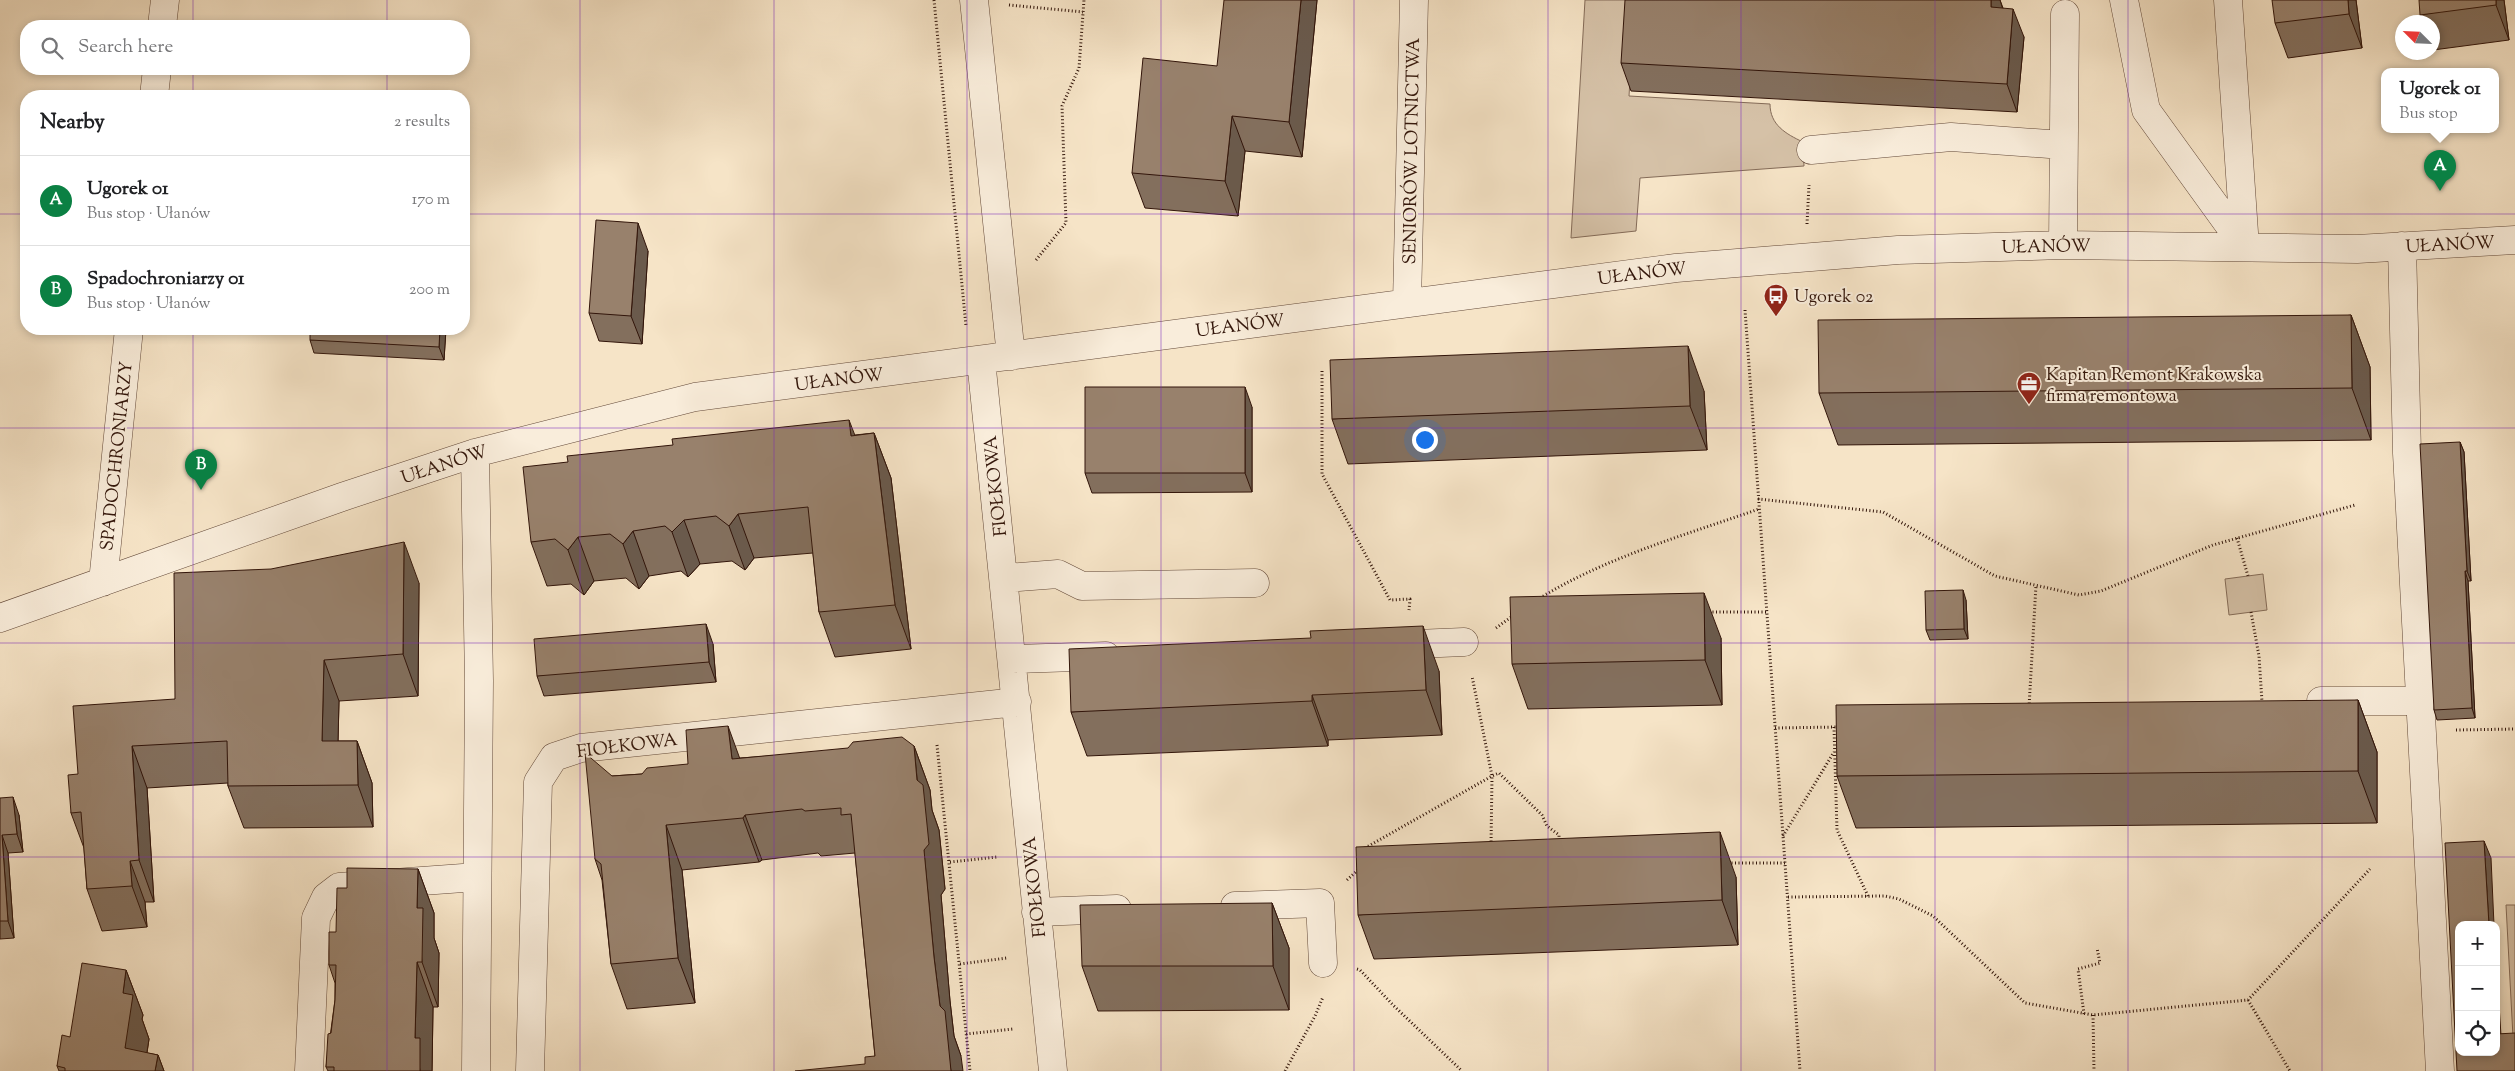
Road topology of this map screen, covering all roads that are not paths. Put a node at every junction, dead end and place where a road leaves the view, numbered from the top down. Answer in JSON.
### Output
{"nodes":[{"id":1,"x":165,"y":0,"type":"edge"},
{"id":2,"x":1414,"y":0,"type":"edge"},
{"id":3,"x":2124,"y":0,"type":"edge"},
{"id":4,"x":2228,"y":0,"type":"edge"},
{"id":5,"x":975,"y":1,"type":"edge"},
{"id":6,"x":2065,"y":14,"type":"dead end"},
{"id":7,"x":163,"y":20,"type":"edge"},
{"id":8,"x":156,"y":75,"type":"edge"},
{"id":9,"x":155,"y":90,"type":"edge"},
{"id":10,"x":2063,"y":146,"type":"junction"},
{"id":11,"x":1811,"y":150,"type":"dead end"},
{"id":12,"x":2515,"y":240,"type":"edge"},
{"id":13,"x":2063,"y":245,"type":"junction"},
{"id":14,"x":2402,"y":246,"type":"junction"},
{"id":15,"x":2245,"y":247,"type":"junction"},
{"id":16,"x":1407,"y":303,"type":"junction"},
{"id":17,"x":128,"y":335,"type":"edge"},
{"id":18,"x":1011,"y":356,"type":"junction"},
{"id":19,"x":982,"y":360,"type":"junction"},
{"id":20,"x":475,"y":453,"type":"junction"},
{"id":21,"x":1005,"y":578,"type":"junction"},
{"id":22,"x":103,"y":582,"type":"junction"},
{"id":23,"x":1255,"y":583,"type":"dead end"},
{"id":24,"x":0,"y":618,"type":"edge"},
{"id":25,"x":1476,"y":637,"type":"road end"},
{"id":26,"x":1369,"y":646,"type":"edge"},
{"id":27,"x":1131,"y":655,"type":"edge"},
{"id":28,"x":1013,"y":660,"type":"junction"},
{"id":29,"x":2419,"y":701,"type":"junction"},
{"id":30,"x":1017,"y":702,"type":"junction"},
{"id":31,"x":2262,"y":702,"type":"edge"},
{"id":32,"x":477,"y":877,"type":"junction"},
{"id":33,"x":1211,"y":906,"type":"edge"},
{"id":34,"x":1142,"y":908,"type":"edge"},
{"id":35,"x":1036,"y":912,"type":"junction"},
{"id":36,"x":1323,"y":963,"type":"road end"},
{"id":37,"x":309,"y":1071,"type":"edge"},
{"id":38,"x":476,"y":1071,"type":"edge"},
{"id":39,"x":530,"y":1071,"type":"edge"},
{"id":40,"x":1053,"y":1071,"type":"edge"},
{"id":41,"x":2440,"y":1071,"type":"edge"}],
"edges":[{"from":1,"to":7,"type":"street"},
{"from":2,"to":16,"type":"street","name":"SENIORÓW LOTNICTWA"},
{"from":3,"to":15,"type":"street"},
{"from":4,"to":15,"type":"street"},
{"from":5,"to":18,"type":"street"},
{"from":6,"to":10,"type":"street"},
{"from":8,"to":9,"type":"street"},
{"from":10,"to":11,"type":"street"},
{"from":10,"to":13,"type":"street"},
{"from":12,"to":14,"type":"street","name":"UŁANÓW"},
{"from":13,"to":15,"type":"street","name":"UŁANÓW"},
{"from":13,"to":16,"type":"street","name":"UŁANÓW"},
{"from":14,"to":15,"type":"street","name":"UŁANÓW"},
{"from":14,"to":29,"type":"street"},
{"from":16,"to":18,"type":"street","name":"UŁANÓW"},
{"from":17,"to":22,"type":"street","name":"SPADOCHRONIARZY"},
{"from":18,"to":19,"type":"street","name":"UŁANÓW"},
{"from":19,"to":20,"type":"street","name":"UŁANÓW"},
{"from":19,"to":21,"type":"street","name":"FIOŁKOWA"},
{"from":20,"to":22,"type":"street","name":"UŁANÓW"},
{"from":20,"to":32,"type":"street"},
{"from":21,"to":23,"type":"street"},
{"from":21,"to":28,"type":"street","name":"FIOŁKOWA"},
{"from":22,"to":24,"type":"street","name":"UŁANÓW"},
{"from":25,"to":26,"type":"street"},
{"from":27,"to":28,"type":"street"},
{"from":28,"to":30,"type":"street","name":"FIOŁKOWA"},
{"from":29,"to":31,"type":"street"},
{"from":29,"to":41,"type":"street"},
{"from":30,"to":35,"type":"street","name":"FIOŁKOWA"},
{"from":30,"to":39,"type":"street","name":"FIOŁKOWA"},
{"from":32,"to":37,"type":"street"},
{"from":32,"to":38,"type":"street"},
{"from":33,"to":36,"type":"street"},
{"from":34,"to":35,"type":"street"},
{"from":35,"to":40,"type":"street","name":"FIOŁKOWA"}]}
